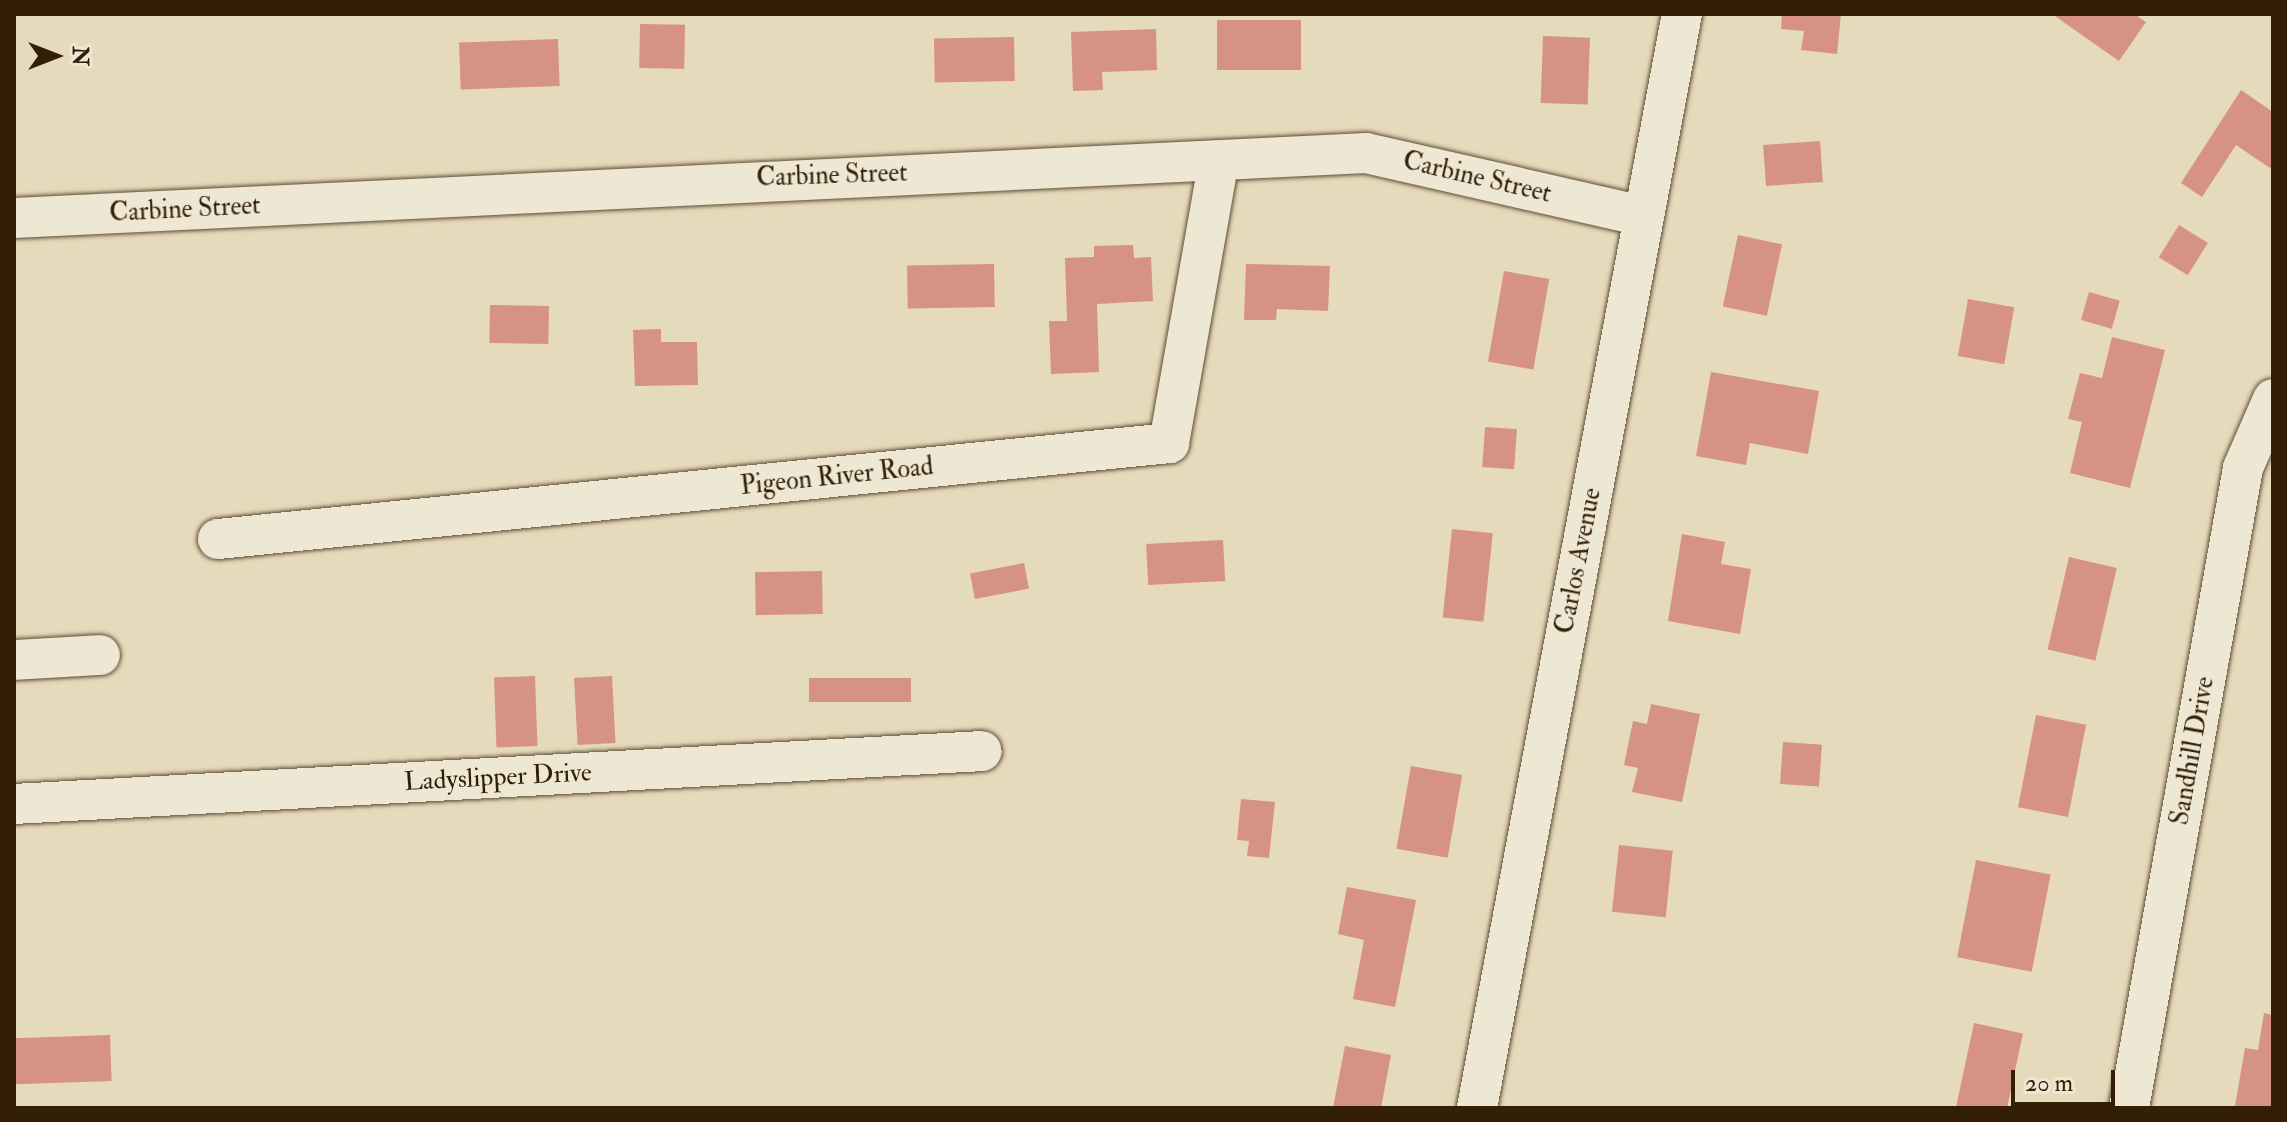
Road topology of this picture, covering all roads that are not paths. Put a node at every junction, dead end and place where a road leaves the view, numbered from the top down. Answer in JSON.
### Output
{"nodes":[{"id":1,"x":1682,"y":14,"type":"edge"},
{"id":2,"x":1219,"y":160,"type":"junction"},
{"id":3,"x":1644,"y":216,"type":"junction"},
{"id":4,"x":14,"y":218,"type":"edge"},
{"id":5,"x":2273,"y":399,"type":"edge"},
{"id":6,"x":218,"y":539,"type":"dead end"},
{"id":7,"x":100,"y":655,"type":"dead end"},
{"id":8,"x":14,"y":660,"type":"edge"},
{"id":9,"x":982,"y":751,"type":"dead end"},
{"id":10,"x":14,"y":804,"type":"edge"},
{"id":11,"x":1477,"y":1108,"type":"edge"},
{"id":12,"x":2129,"y":1108,"type":"edge"}],
"edges":[{"from":1,"to":3,"type":"street","name":"Carlos Avenue"},
{"from":2,"to":3,"type":"street","name":"Carbine Street"},
{"from":2,"to":4,"type":"street","name":"Carbine Street"},
{"from":2,"to":6,"type":"street","name":"Pigeon River Road"},
{"from":3,"to":11,"type":"street","name":"Carlos Avenue"},
{"from":5,"to":12,"type":"street","name":"Sandhill Drive"},
{"from":7,"to":8,"type":"street"},
{"from":9,"to":10,"type":"street","name":"Ladyslipper Drive"}]}
